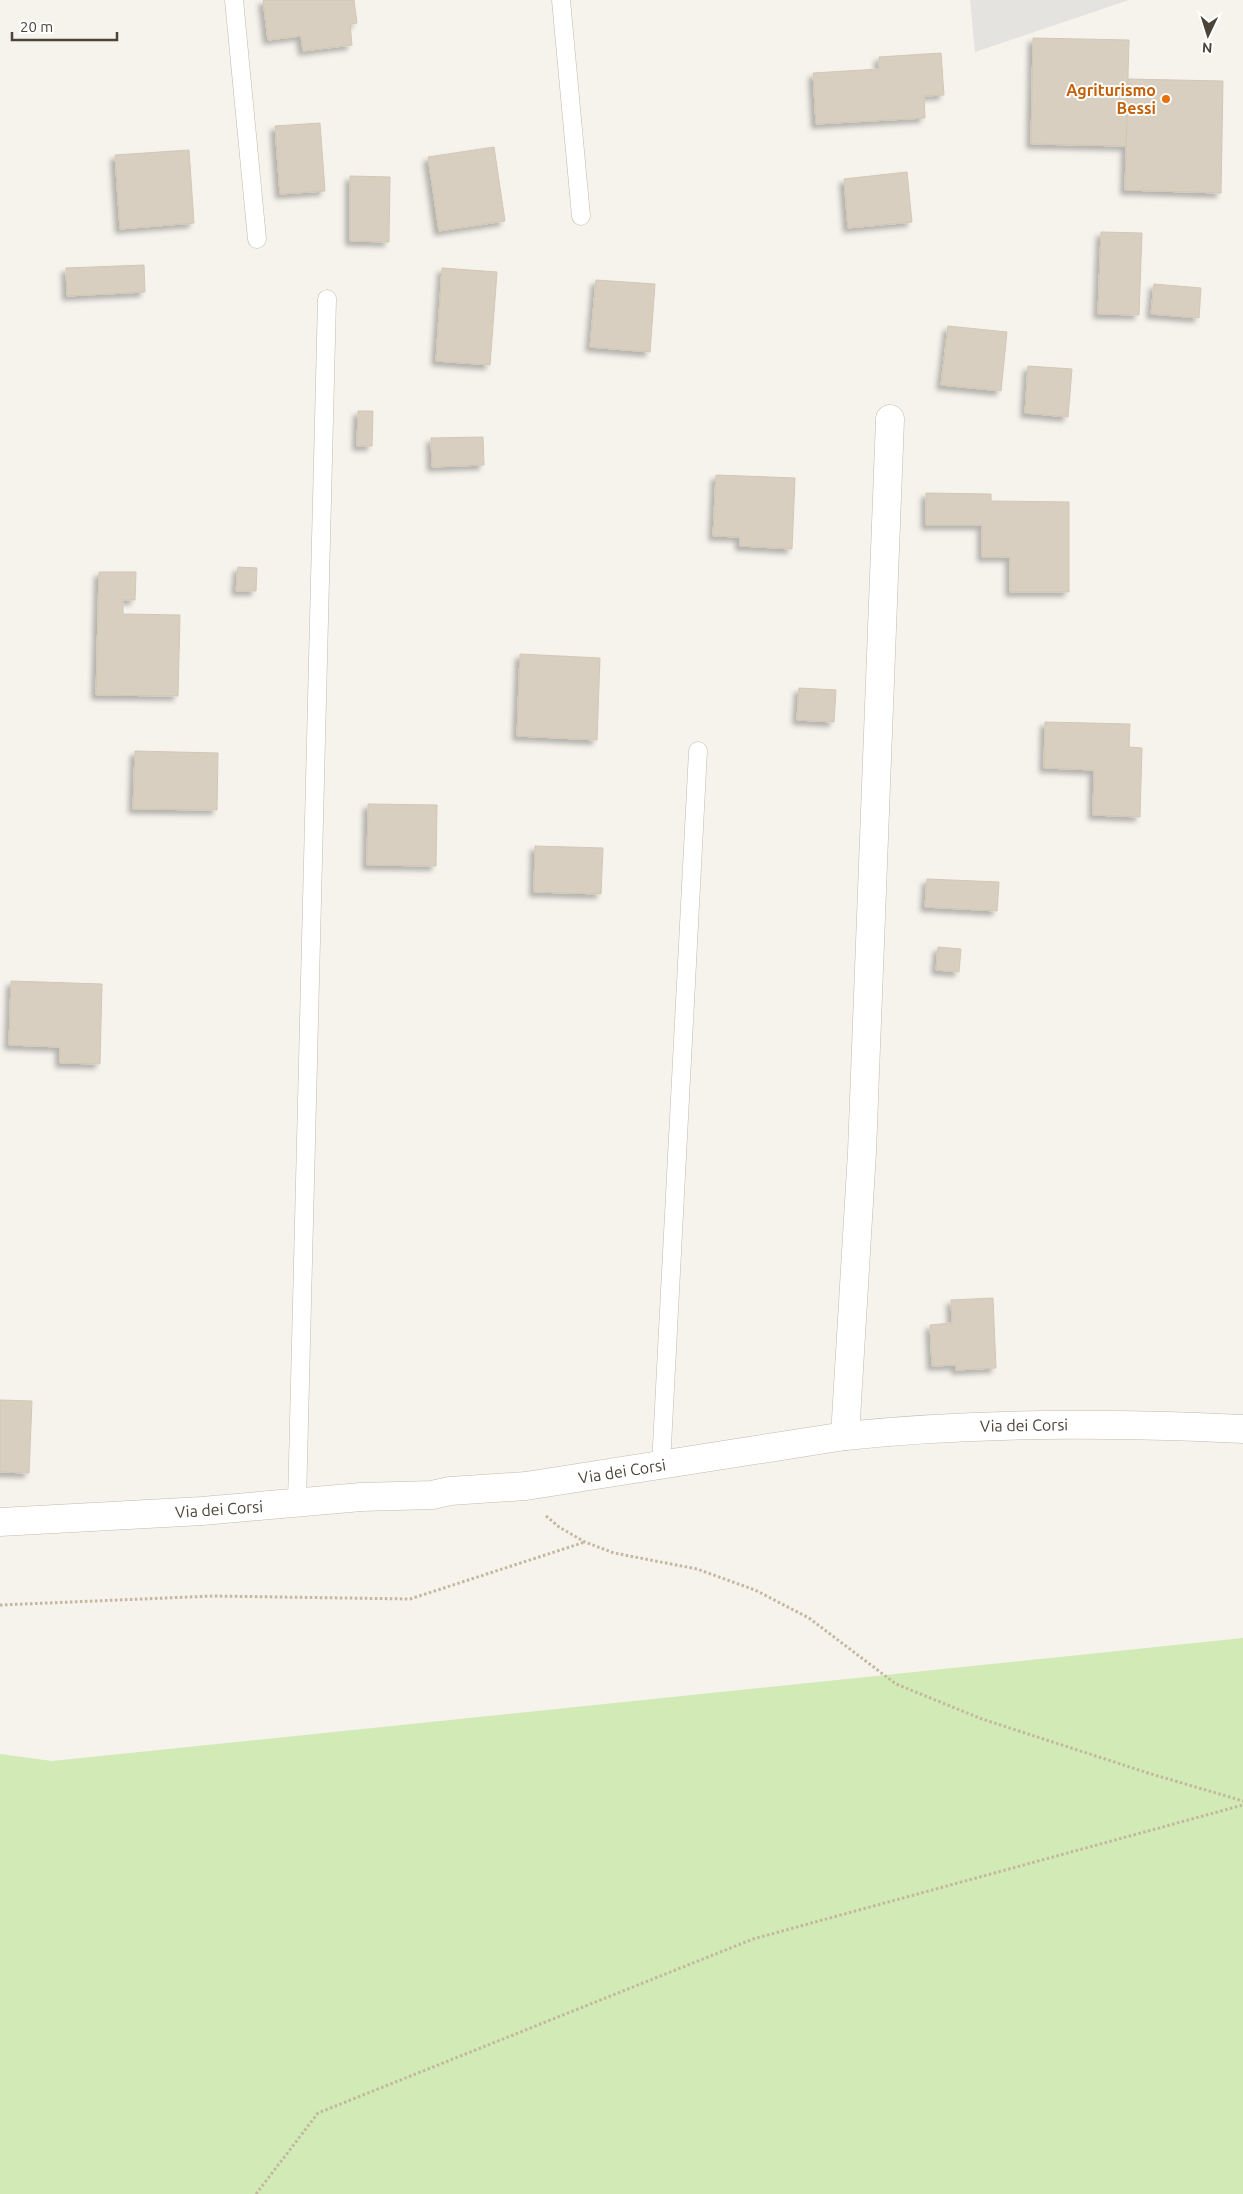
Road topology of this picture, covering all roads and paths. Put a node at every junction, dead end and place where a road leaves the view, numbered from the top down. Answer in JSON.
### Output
{"nodes":[{"id":1,"x":234,"y":0,"type":"edge"},
{"id":2,"x":561,"y":0,"type":"edge"},
{"id":3,"x":581,"y":216,"type":"dead end"},
{"id":4,"x":257,"y":239,"type":"dead end"},
{"id":5,"x":327,"y":299,"type":"dead end"},
{"id":6,"x":890,"y":419,"type":"dead end"},
{"id":7,"x":698,"y":751,"type":"dead end"},
{"id":8,"x":1243,"y":1429,"type":"edge"},
{"id":9,"x":845,"y":1436,"type":"junction"},
{"id":10,"x":661,"y":1465,"type":"junction"},
{"id":11,"x":544,"y":1484,"type":"junction"},
{"id":12,"x":297,"y":1503,"type":"junction"},
{"id":13,"x":0,"y":1522,"type":"edge"},
{"id":14,"x":585,"y":1542,"type":"junction"},
{"id":15,"x":0,"y":1605,"type":"edge"},
{"id":16,"x":1243,"y":1801,"type":"edge"},
{"id":17,"x":1243,"y":1805,"type":"edge"},
{"id":18,"x":256,"y":2194,"type":"edge"}],
"edges":[{"from":1,"to":4,"type":"lane"},
{"from":2,"to":3,"type":"lane"},
{"from":5,"to":12,"type":"lane"},
{"from":6,"to":9,"type":"street"},
{"from":7,"to":10,"type":"lane"},
{"from":8,"to":9,"type":"street","name":"Via dei Corsi"},
{"from":9,"to":10,"type":"street","name":"Via dei Corsi"},
{"from":10,"to":11,"type":"street","name":"Via dei Corsi"},
{"from":11,"to":12,"type":"street","name":"Via dei Corsi"},
{"from":11,"to":14,"type":"path"},
{"from":12,"to":13,"type":"street","name":"Via dei Corsi"},
{"from":14,"to":15,"type":"path"},
{"from":14,"to":16,"type":"path"},
{"from":17,"to":18,"type":"path"}]}
